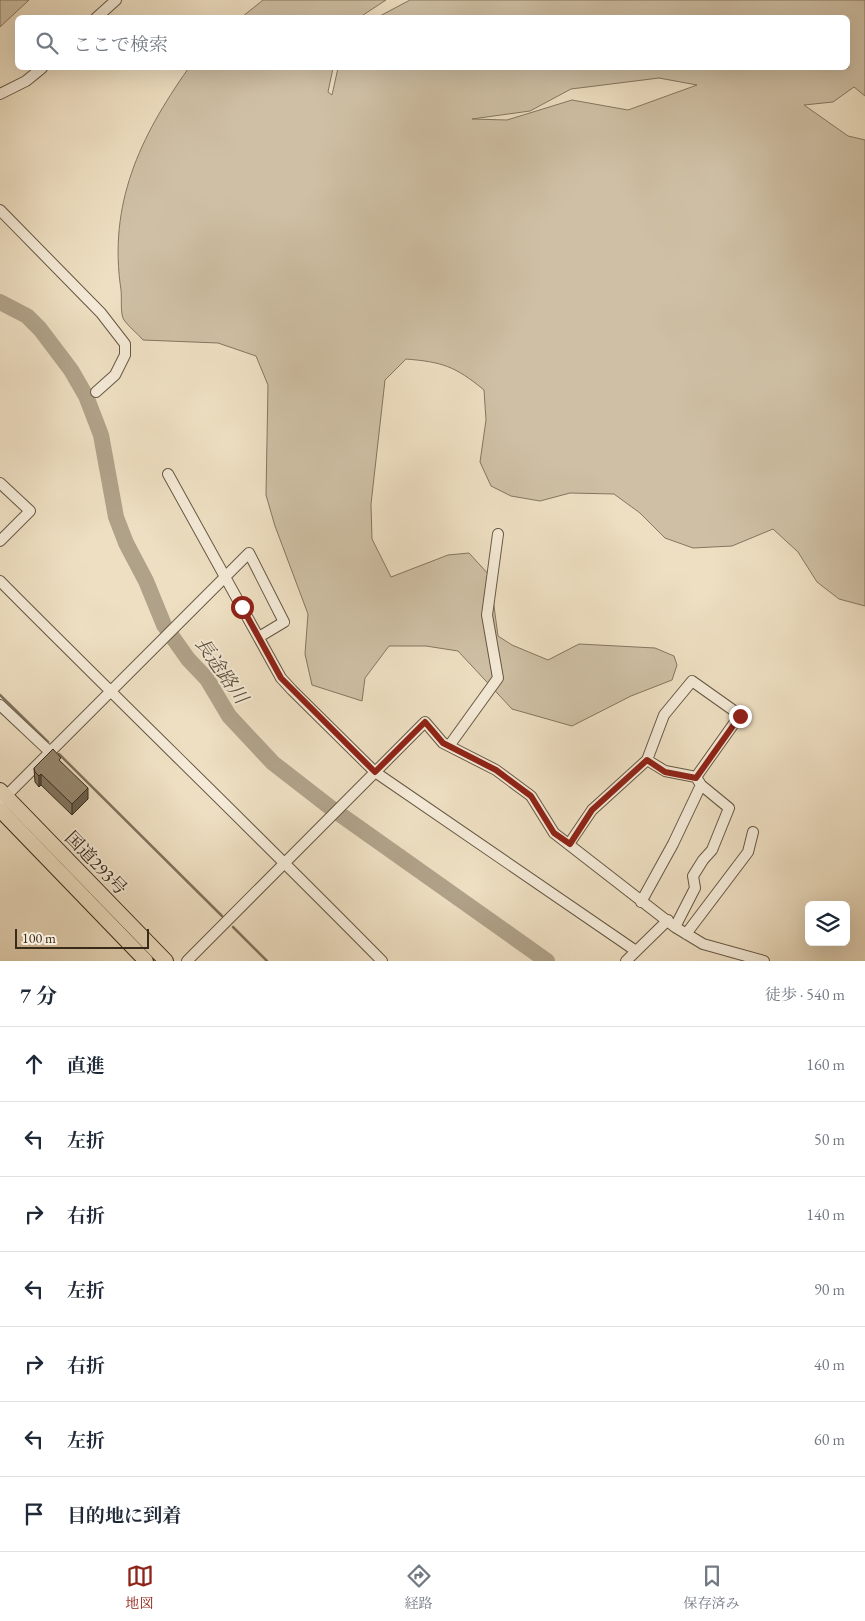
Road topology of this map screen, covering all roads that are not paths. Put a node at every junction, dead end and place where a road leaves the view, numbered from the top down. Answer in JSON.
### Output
{"nodes":[{"id":1,"x":116,"y":0,"type":"edge"},
{"id":2,"x":99,"y":15,"type":"edge"},
{"id":3,"x":40,"y":70,"type":"edge"},
{"id":4,"x":0,"y":94,"type":"edge"},
{"id":5,"x":0,"y":210,"type":"edge"},
{"id":6,"x":96,"y":392,"type":"dead end"},
{"id":7,"x":168,"y":474,"type":"dead end"},
{"id":8,"x":0,"y":483,"type":"edge"},
{"id":9,"x":498,"y":534,"type":"dead end"},
{"id":10,"x":0,"y":541,"type":"edge"},
{"id":11,"x":226,"y":576,"type":"junction"},
{"id":12,"x":0,"y":581,"type":"edge"},
{"id":13,"x":259,"y":637,"type":"junction"},
{"id":14,"x":110,"y":692,"type":"junction"},
{"id":15,"x":0,"y":705,"type":"edge"},
{"id":16,"x":449,"y":746,"type":"junction"},
{"id":17,"x":50,"y":752,"type":"junction"},
{"id":18,"x":647,"y":760,"type":"junction"},
{"id":19,"x":375,"y":772,"type":"junction"},
{"id":20,"x":699,"y":781,"type":"junction"},
{"id":21,"x":2,"y":796,"type":"edge"},
{"id":22,"x":0,"y":810,"type":"edge"},
{"id":23,"x":753,"y":832,"type":"dead end"},
{"id":24,"x":570,"y":844,"type":"junction"},
{"id":25,"x":286,"y":863,"type":"junction"},
{"id":26,"x":641,"y":902,"type":"junction"},
{"id":27,"x":672,"y":923,"type":"junction"},
{"id":28,"x":686,"y":934,"type":"junction"},
{"id":29,"x":636,"y":951,"type":"junction"},
{"id":30,"x":146,"y":961,"type":"edge"},
{"id":31,"x":166,"y":961,"type":"edge"},
{"id":32,"x":187,"y":961,"type":"edge"},
{"id":33,"x":382,"y":961,"type":"edge"},
{"id":34,"x":626,"y":961,"type":"edge"},
{"id":35,"x":764,"y":961,"type":"edge"}],
"edges":[{"from":1,"to":2,"type":"street"},
{"from":3,"to":4,"type":"street"},
{"from":5,"to":6,"type":"street"},
{"from":7,"to":11,"type":"street"},
{"from":8,"to":10,"type":"street"},
{"from":9,"to":16,"type":"street"},
{"from":11,"to":13,"type":"street"},
{"from":11,"to":13,"type":"street"},
{"from":11,"to":14,"type":"street"},
{"from":12,"to":14,"type":"street"},
{"from":13,"to":19,"type":"street"},
{"from":14,"to":17,"type":"street"},
{"from":14,"to":25,"type":"street"},
{"from":15,"to":17,"type":"street"},
{"from":16,"to":19,"type":"street"},
{"from":16,"to":24,"type":"street"},
{"from":17,"to":21,"type":"street"},
{"from":18,"to":20,"type":"street"},
{"from":18,"to":20,"type":"street"},
{"from":18,"to":24,"type":"street"},
{"from":19,"to":25,"type":"street"},
{"from":19,"to":29,"type":"street"},
{"from":20,"to":26,"type":"street"},
{"from":20,"to":27,"type":"street"},
{"from":21,"to":31,"type":"highway","name":"国道293号"},
{"from":22,"to":30,"type":"highway","name":"国道293号"},
{"from":23,"to":28,"type":"street"},
{"from":24,"to":26,"type":"street"},
{"from":25,"to":32,"type":"street"},
{"from":25,"to":33,"type":"street"},
{"from":26,"to":27,"type":"street"},
{"from":27,"to":28,"type":"street"},
{"from":27,"to":29,"type":"street"},
{"from":28,"to":35,"type":"street"},
{"from":29,"to":34,"type":"street"}]}
